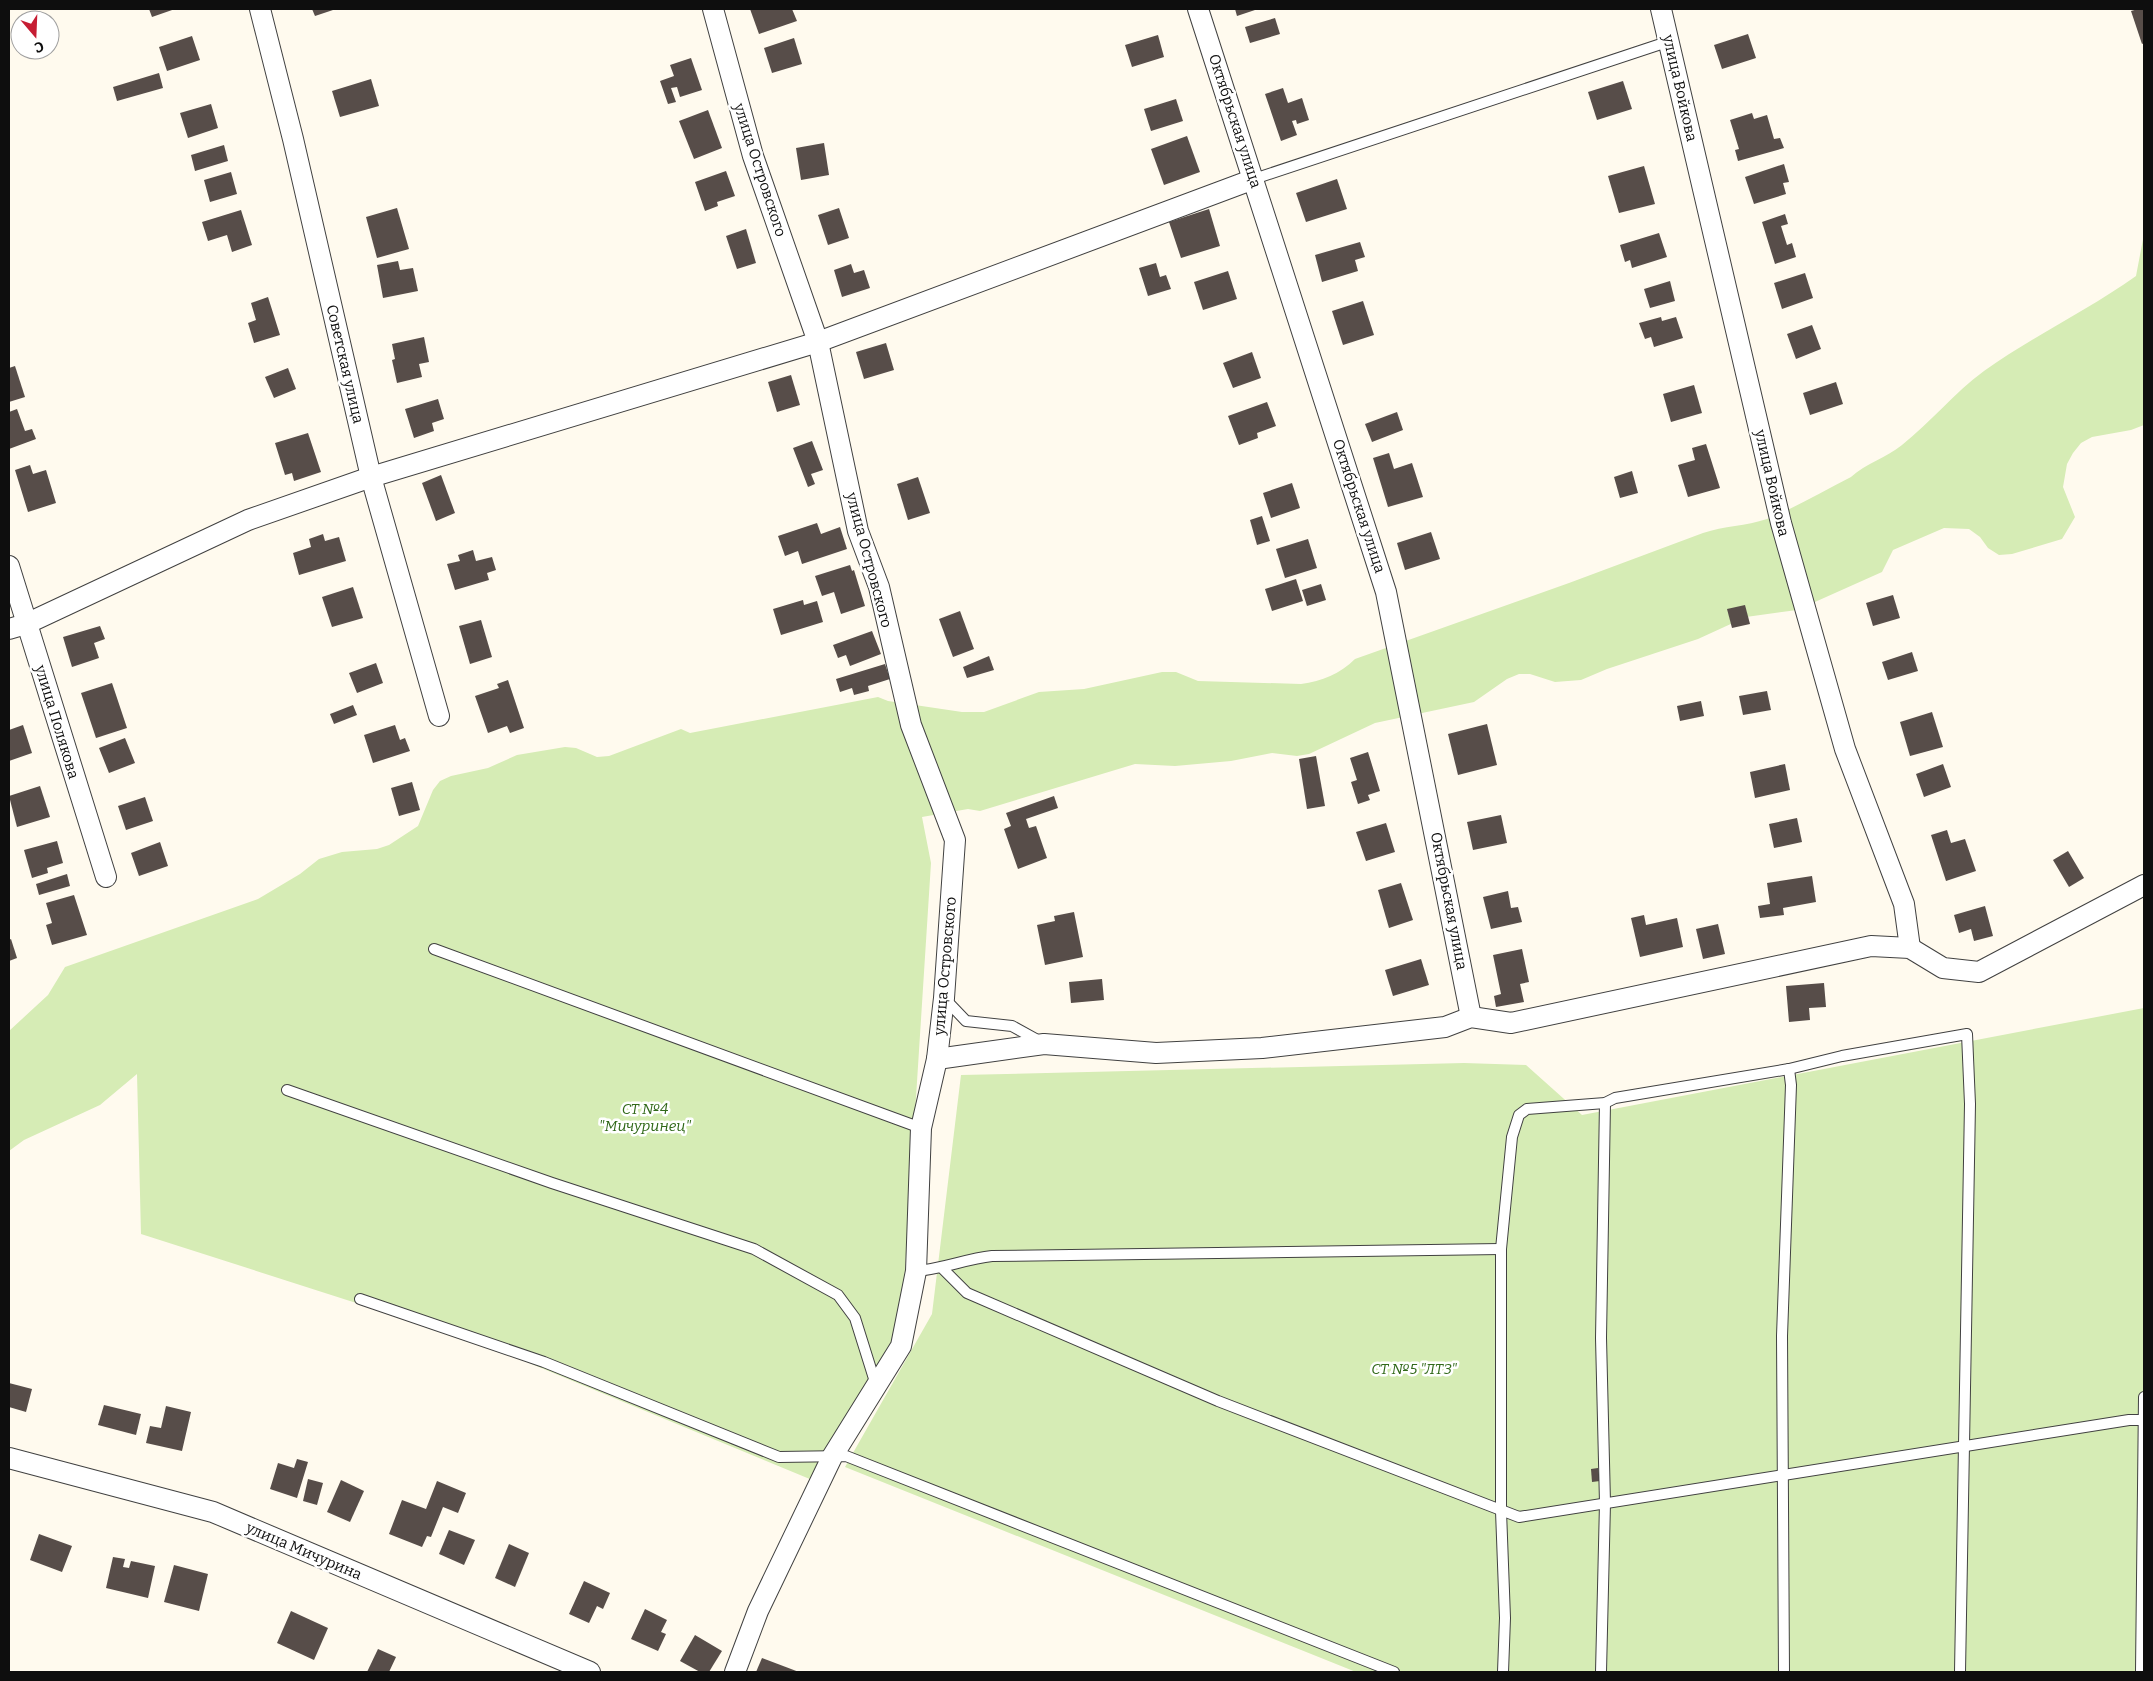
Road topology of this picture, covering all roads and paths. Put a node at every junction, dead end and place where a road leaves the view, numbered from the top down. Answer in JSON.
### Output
{"nodes":[{"id":1,"x":260,"y":9,"type":"edge"},
{"id":2,"x":713,"y":9,"type":"edge"},
{"id":3,"x":1198,"y":9,"type":"edge"},
{"id":4,"x":1661,"y":9,"type":"edge"},
{"id":5,"x":1670,"y":41,"type":"junction"},
{"id":6,"x":1254,"y":179,"type":"junction"},
{"id":7,"x":818,"y":342,"type":"junction"},
{"id":8,"x":370,"y":477,"type":"junction"},
{"id":9,"x":9,"y":566,"type":"edge"},
{"id":10,"x":17,"y":626,"type":"edge"},
{"id":11,"x":439,"y":716,"type":"dead end"},
{"id":12,"x":106,"y":877,"type":"dead end"},
{"id":13,"x":2144,"y":885,"type":"edge"},
{"id":14,"x":1910,"y":948,"type":"junction"},
{"id":15,"x":434,"y":949,"type":"dead end"},
{"id":16,"x":944,"y":998,"type":"junction"},
{"id":17,"x":1471,"y":1017,"type":"junction"},
{"id":18,"x":1044,"y":1044,"type":"junction"},
{"id":19,"x":937,"y":1059,"type":"junction"},
{"id":20,"x":1789,"y":1069,"type":"junction"},
{"id":21,"x":287,"y":1090,"type":"dead end"},
{"id":22,"x":1605,"y":1103,"type":"junction"},
{"id":23,"x":921,"y":1128,"type":"junction"},
{"id":24,"x":1501,"y":1249,"type":"junction"},
{"id":25,"x":943,"y":1269,"type":"junction"},
{"id":26,"x":916,"y":1271,"type":"junction"},
{"id":27,"x":360,"y":1299,"type":"dead end"},
{"id":28,"x":876,"y":1386,"type":"junction"},
{"id":29,"x":2144,"y":1397,"type":"edge"},
{"id":30,"x":2144,"y":1420,"type":"edge"},
{"id":31,"x":1964,"y":1447,"type":"junction"},
{"id":32,"x":832,"y":1457,"type":"junction"},
{"id":33,"x":9,"y":1458,"type":"edge"},
{"id":34,"x":1785,"y":1475,"type":"junction"},
{"id":35,"x":1605,"y":1503,"type":"junction"},
{"id":36,"x":1501,"y":1511,"type":"junction"},
{"id":37,"x":590,"y":1672,"type":"edge"},
{"id":38,"x":735,"y":1672,"type":"edge"},
{"id":39,"x":1394,"y":1672,"type":"edge"},
{"id":40,"x":1503,"y":1672,"type":"edge"},
{"id":41,"x":1601,"y":1672,"type":"edge"},
{"id":42,"x":1784,"y":1672,"type":"edge"},
{"id":43,"x":1960,"y":1672,"type":"edge"},
{"id":44,"x":2141,"y":1672,"type":"edge"}],
"edges":[{"from":1,"to":8,"type":"street","name":"Советская улица"},
{"from":2,"to":7,"type":"street","name":"улица Островского"},
{"from":3,"to":6,"type":"street","name":"Октябрьская улица"},
{"from":4,"to":5,"type":"street","name":"улица Войкова"},
{"from":5,"to":6,"type":"lane"},
{"from":5,"to":14,"type":"street","name":"улица Войкова"},
{"from":6,"to":7,"type":"street"},
{"from":6,"to":17,"type":"street","name":"Октябрьская улица"},
{"from":7,"to":8,"type":"street"},
{"from":7,"to":16,"type":"street","name":"улица Островского"},
{"from":8,"to":10,"type":"street"},
{"from":8,"to":11,"type":"street","name":"Советская улица"},
{"from":9,"to":10,"type":"street","name":"улица Полякова"},
{"from":10,"to":12,"type":"street","name":"улица Полякова"},
{"from":13,"to":14,"type":"street"},
{"from":14,"to":17,"type":"street"},
{"from":15,"to":23,"type":"lane"},
{"from":16,"to":18,"type":"lane"},
{"from":16,"to":19,"type":"street","name":"улица Островского"},
{"from":17,"to":18,"type":"street"},
{"from":18,"to":19,"type":"street"},
{"from":19,"to":23,"type":"street","name":"улица Островского"},
{"from":20,"to":22,"type":"lane"},
{"from":20,"to":31,"type":"lane"},
{"from":20,"to":34,"type":"lane"},
{"from":21,"to":28,"type":"lane"},
{"from":22,"to":24,"type":"lane"},
{"from":22,"to":35,"type":"lane"},
{"from":23,"to":26,"type":"street","name":"улица Островского"},
{"from":24,"to":25,"type":"lane"},
{"from":24,"to":36,"type":"lane"},
{"from":25,"to":26,"type":"lane"},
{"from":25,"to":36,"type":"lane"},
{"from":26,"to":28,"type":"street","name":"улица Островского"},
{"from":27,"to":32,"type":"lane"},
{"from":28,"to":32,"type":"street","name":"улица Островского"},
{"from":29,"to":30,"type":"lane"},
{"from":30,"to":31,"type":"lane"},
{"from":30,"to":44,"type":"lane"},
{"from":31,"to":34,"type":"lane"},
{"from":31,"to":43,"type":"lane"},
{"from":32,"to":38,"type":"street","name":"улица Островского"},
{"from":32,"to":39,"type":"lane"},
{"from":33,"to":37,"type":"street","name":"улица Мичурина"},
{"from":34,"to":35,"type":"lane"},
{"from":34,"to":42,"type":"lane"},
{"from":35,"to":36,"type":"lane"},
{"from":35,"to":41,"type":"lane"},
{"from":36,"to":40,"type":"lane"}]}
